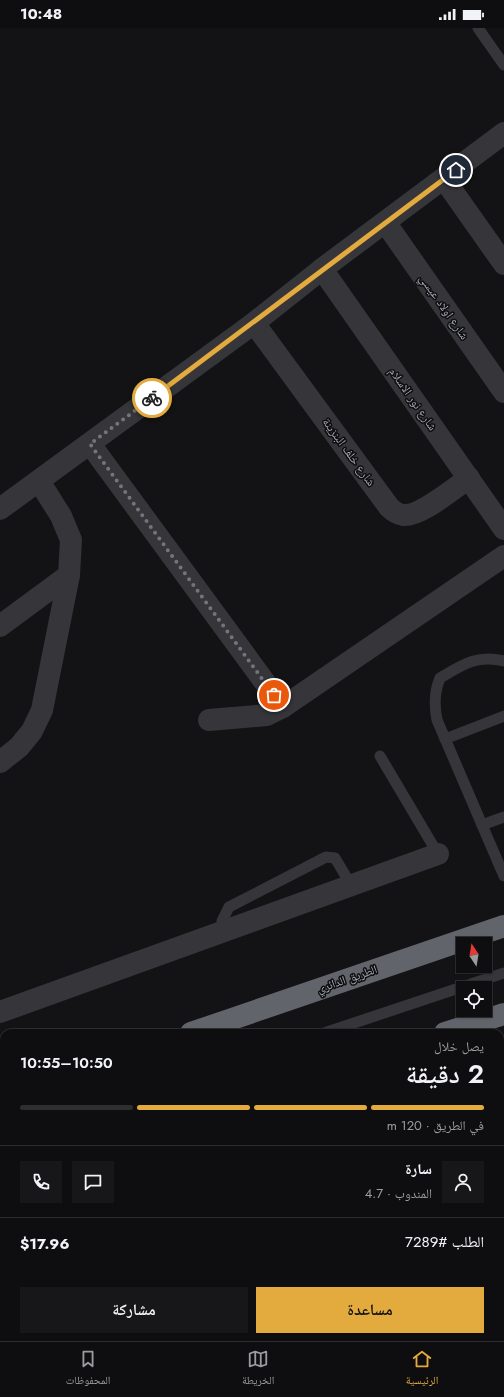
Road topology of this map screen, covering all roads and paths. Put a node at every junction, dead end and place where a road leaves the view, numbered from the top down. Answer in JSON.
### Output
{"nodes":[{"id":1,"x":478,"y":28,"type":"edge"},
{"id":2,"x":504,"y":65,"type":"edge"},
{"id":3,"x":504,"y":133,"type":"edge"},
{"id":4,"x":444,"y":179,"type":"junction"},
{"id":5,"x":385,"y":222,"type":"junction"},
{"id":6,"x":504,"y":264,"type":"edge"},
{"id":7,"x":322,"y":269,"type":"junction"},
{"id":8,"x":254,"y":323,"type":"junction"},
{"id":9,"x":504,"y":392,"type":"edge"},
{"id":10,"x":90,"y":444,"type":"junction"},
{"id":11,"x":468,"y":478,"type":"junction"},
{"id":12,"x":40,"y":481,"type":"junction"},
{"id":13,"x":0,"y":509,"type":"edge"},
{"id":14,"x":504,"y":529,"type":"edge"},
{"id":15,"x":504,"y":556,"type":"edge"},
{"id":16,"x":69,"y":575,"type":"junction"},
{"id":17,"x":0,"y":626,"type":"edge"},
{"id":18,"x":504,"y":661,"type":"edge"},
{"id":19,"x":283,"y":707,"type":"junction"},
{"id":20,"x":504,"y":716,"type":"edge"},
{"id":21,"x":209,"y":720,"type":"dead end"},
{"id":22,"x":445,"y":739,"type":"junction"},
{"id":23,"x":380,"y":756,"type":"dead end"},
{"id":24,"x":0,"y":762,"type":"edge"},
{"id":25,"x":504,"y":817,"type":"edge"},
{"id":26,"x":482,"y":825,"type":"junction"},
{"id":27,"x":438,"y":854,"type":"joint"},
{"id":28,"x":504,"y":876,"type":"edge"},
{"id":29,"x":351,"y":885,"type":"junction"},
{"id":30,"x":504,"y":926,"type":"edge"},
{"id":31,"x":224,"y":931,"type":"junction"},
{"id":32,"x":504,"y":973,"type":"edge"},
{"id":33,"x":3,"y":1006,"type":"edge"},
{"id":34,"x":504,"y":1014,"type":"edge"},
{"id":35,"x":203,"y":1029,"type":"edge"},
{"id":36,"x":336,"y":1029,"type":"edge"},
{"id":37,"x":457,"y":1029,"type":"edge"}],
"edges":[{"from":1,"to":2,"type":"lane"},
{"from":3,"to":4,"type":"street"},
{"from":4,"to":5,"type":"street"},
{"from":4,"to":6,"type":"street"},
{"from":5,"to":7,"type":"street"},
{"from":5,"to":9,"type":"street","name":"شارع اولاد عيسي"},
{"from":7,"to":8,"type":"street"},
{"from":7,"to":11,"type":"street","name":"شارع نور الاسلام"},
{"from":8,"to":10,"type":"street"},
{"from":8,"to":11,"type":"street","name":"شارع خلف البنزينة"},
{"from":10,"to":12,"type":"street"},
{"from":10,"to":19,"type":"street"},
{"from":11,"to":14,"type":"street","name":"شارع نور الاسلام"},
{"from":12,"to":13,"type":"street"},
{"from":12,"to":16,"type":"street"},
{"from":15,"to":19,"type":"street"},
{"from":16,"to":17,"type":"street"},
{"from":16,"to":24,"type":"street"},
{"from":18,"to":22,"type":"lane"},
{"from":19,"to":21,"type":"street"},
{"from":20,"to":22,"type":"lane"},
{"from":22,"to":26,"type":"lane"},
{"from":23,"to":27,"type":"lane"},
{"from":25,"to":26,"type":"lane"},
{"from":26,"to":28,"type":"lane"},
{"from":27,"to":29,"type":"street"},
{"from":29,"to":31,"type":"street"},
{"from":29,"to":31,"type":"lane"},
{"from":30,"to":35,"type":"highway","name":"الطريق الدائري"},
{"from":31,"to":33,"type":"street"},
{"from":32,"to":36,"type":"lane"},
{"from":34,"to":37,"type":"highway"}]}
